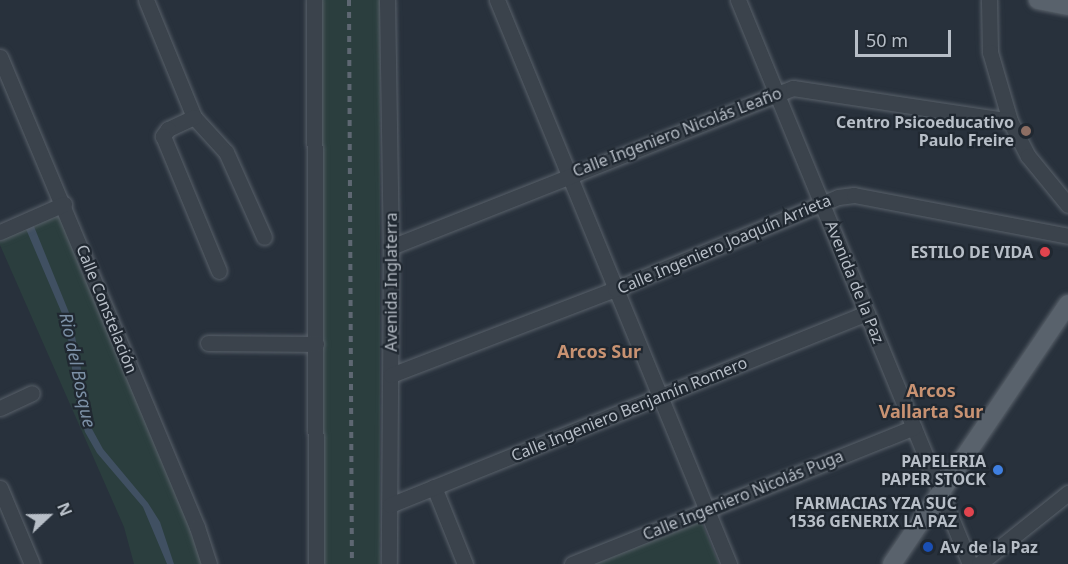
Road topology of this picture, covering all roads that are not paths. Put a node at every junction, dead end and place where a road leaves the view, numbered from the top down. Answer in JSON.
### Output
{"nodes":[{"id":1,"x":146,"y":0,"type":"edge"},
{"id":2,"x":314,"y":0,"type":"edge"},
{"id":3,"x":387,"y":0,"type":"edge"},
{"id":4,"x":497,"y":0,"type":"edge"},
{"id":5,"x":738,"y":0,"type":"edge"},
{"id":6,"x":989,"y":0,"type":"edge"},
{"id":7,"x":1038,"y":0,"type":"edge"},
{"id":8,"x":1068,"y":6,"type":"edge"},
{"id":9,"x":0,"y":57,"type":"edge"},
{"id":10,"x":778,"y":92,"type":"junction"},
{"id":11,"x":1010,"y":121,"type":"junction"},
{"id":12,"x":197,"y":123,"type":"junction"},
{"id":13,"x":568,"y":175,"type":"junction"},
{"id":14,"x":823,"y":203,"type":"junction"},
{"id":15,"x":64,"y":204,"type":"junction"},
{"id":16,"x":1068,"y":205,"type":"edge"},
{"id":17,"x":0,"y":232,"type":"edge"},
{"id":18,"x":1068,"y":236,"type":"edge"},
{"id":19,"x":264,"y":237,"type":"dead end"},
{"id":20,"x":391,"y":247,"type":"junction"},
{"id":21,"x":219,"y":271,"type":"dead end"},
{"id":22,"x":615,"y":289,"type":"junction"},
{"id":23,"x":1068,"y":303,"type":"edge"},
{"id":24,"x":867,"y":313,"type":"junction"},
{"id":25,"x":208,"y":343,"type":"dead end"},
{"id":26,"x":315,"y":344,"type":"junction"},
{"id":27,"x":391,"y":375,"type":"junction"},
{"id":28,"x":32,"y":393,"type":"dead end"},
{"id":29,"x":660,"y":396,"type":"junction"},
{"id":30,"x":0,"y":408,"type":"edge"},
{"id":31,"x":914,"y":427,"type":"junction"},
{"id":32,"x":434,"y":487,"type":"junction"},
{"id":33,"x":0,"y":488,"type":"edge"},
{"id":34,"x":940,"y":493,"type":"junction"},
{"id":35,"x":1068,"y":493,"type":"edge"},
{"id":36,"x":390,"y":505,"type":"junction"},
{"id":37,"x":706,"y":509,"type":"junction"},
{"id":38,"x":32,"y":564,"type":"edge"},
{"id":39,"x":208,"y":564,"type":"edge"},
{"id":40,"x":316,"y":564,"type":"edge"},
{"id":41,"x":389,"y":564,"type":"edge"},
{"id":42,"x":465,"y":564,"type":"edge"},
{"id":43,"x":572,"y":564,"type":"edge"},
{"id":44,"x":729,"y":564,"type":"edge"},
{"id":45,"x":892,"y":564,"type":"edge"},
{"id":46,"x":970,"y":564,"type":"edge"},
{"id":47,"x":979,"y":564,"type":"edge"}],
"edges":[{"from":1,"to":12,"type":"street"},
{"from":2,"to":26,"type":"street"},
{"from":3,"to":20,"type":"street","name":"Avenida Inglaterra"},
{"from":4,"to":13,"type":"street"},
{"from":5,"to":10,"type":"street","name":"Avenida de la Paz"},
{"from":6,"to":11,"type":"street"},
{"from":7,"to":8,"type":"main road"},
{"from":9,"to":15,"type":"street","name":"Calle Constelación"},
{"from":10,"to":11,"type":"street","name":"Calle Ingeniero Nicolás Leaño"},
{"from":10,"to":13,"type":"street","name":"Calle Ingeniero Nicolás Leaño"},
{"from":10,"to":14,"type":"street","name":"Avenida de la Paz"},
{"from":11,"to":16,"type":"street"},
{"from":12,"to":19,"type":"street"},
{"from":12,"to":21,"type":"street"},
{"from":13,"to":20,"type":"street","name":"Calle Ingeniero Nicolás Leaño"},
{"from":13,"to":22,"type":"street"},
{"from":14,"to":18,"type":"street","name":"Calle Ingeniero Joaquín Arrieta"},
{"from":14,"to":22,"type":"street","name":"Calle Ingeniero Joaquín Arrieta"},
{"from":14,"to":24,"type":"street","name":"Avenida de la Paz"},
{"from":15,"to":17,"type":"street"},
{"from":15,"to":39,"type":"street","name":"Calle Constelación"},
{"from":20,"to":27,"type":"street","name":"Avenida Inglaterra"},
{"from":22,"to":27,"type":"street","name":"Calle Ingeniero Joaquín Arrieta"},
{"from":22,"to":29,"type":"street"},
{"from":23,"to":34,"type":"main road"},
{"from":24,"to":29,"type":"street","name":"Calle Ingeniero Benjamín Romero"},
{"from":24,"to":31,"type":"street","name":"Avenida de la Paz"},
{"from":25,"to":26,"type":"street"},
{"from":26,"to":40,"type":"street"},
{"from":27,"to":36,"type":"street","name":"Avenida Inglaterra"},
{"from":28,"to":30,"type":"street"},
{"from":29,"to":32,"type":"street","name":"Calle Ingeniero Benjamín Romero"},
{"from":29,"to":37,"type":"street"},
{"from":31,"to":34,"type":"street","name":"Avenida de la Paz"},
{"from":31,"to":37,"type":"street","name":"Calle Ingeniero Nicolás Puga"},
{"from":32,"to":36,"type":"street","name":"Calle Ingeniero Benjamín Romero"},
{"from":32,"to":42,"type":"street"},
{"from":33,"to":38,"type":"street"},
{"from":34,"to":45,"type":"main road"},
{"from":34,"to":46,"type":"street","name":"Avenida de la Paz"},
{"from":35,"to":47,"type":"street"},
{"from":36,"to":41,"type":"street","name":"Avenida Inglaterra"},
{"from":37,"to":43,"type":"street","name":"Calle Ingeniero Nicolás Puga"},
{"from":37,"to":44,"type":"street"}]}
